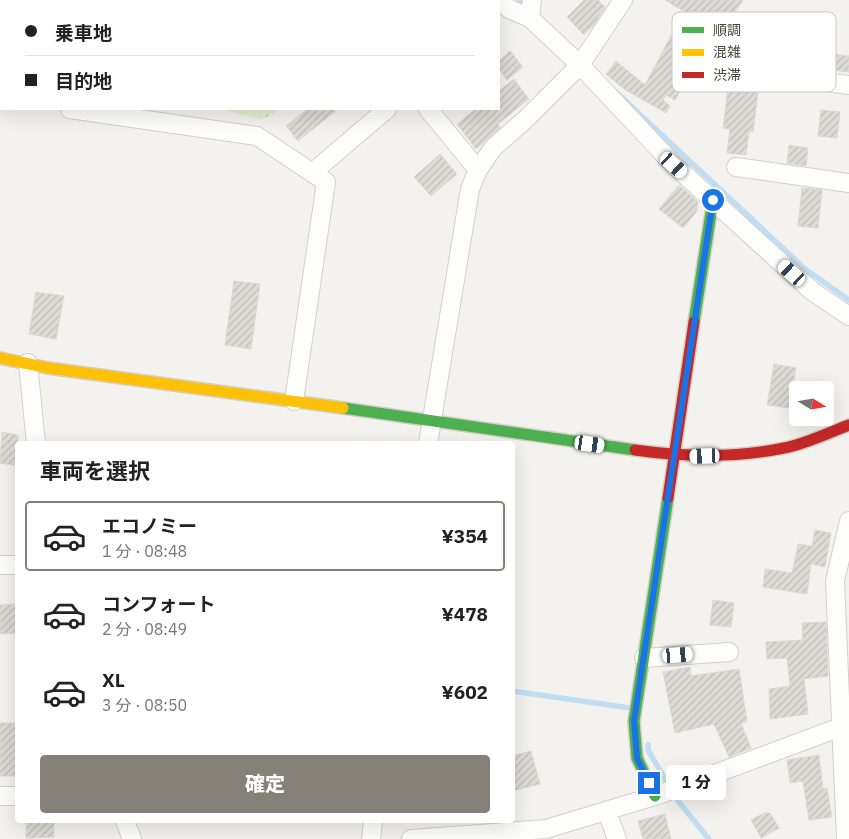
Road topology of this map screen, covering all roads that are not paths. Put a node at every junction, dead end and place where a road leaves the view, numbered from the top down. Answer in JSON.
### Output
{"nodes":[{"id":1,"x":500,"y":0,"type":"edge"},
{"id":2,"x":532,"y":0,"type":"edge"},
{"id":3,"x":623,"y":0,"type":"edge"},
{"id":4,"x":530,"y":18,"type":"junction"},
{"id":5,"x":580,"y":65,"type":"junction"},
{"id":6,"x":836,"y":83,"type":"edge"},
{"id":7,"x":849,"y":85,"type":"edge"},
{"id":8,"x":77,"y":110,"type":"edge"},
{"id":9,"x":386,"y":110,"type":"edge"},
{"id":10,"x":429,"y":110,"type":"edge"},
{"id":11,"x":736,"y":167,"type":"dead end"},
{"id":12,"x":478,"y":170,"type":"junction"},
{"id":13,"x":312,"y":173,"type":"junction"},
{"id":14,"x":849,"y":183,"type":"edge"},
{"id":15,"x":713,"y":200,"type":"junction"},
{"id":16,"x":849,"y":316,"type":"edge"},
{"id":17,"x":0,"y":358,"type":"edge"},
{"id":18,"x":28,"y":363,"type":"junction"},
{"id":19,"x":294,"y":400,"type":"junction"},
{"id":20,"x":432,"y":420,"type":"junction"},
{"id":21,"x":849,"y":426,"type":"edge"},
{"id":22,"x":36,"y":441,"type":"edge"},
{"id":23,"x":428,"y":441,"type":"edge"},
{"id":24,"x":674,"y":456,"type":"junction"},
{"id":25,"x":849,"y":520,"type":"edge"},
{"id":26,"x":0,"y":565,"type":"edge"},
{"id":27,"x":15,"y":566,"type":"edge"},
{"id":28,"x":728,"y":652,"type":"dead end"},
{"id":29,"x":644,"y":658,"type":"junction"},
{"id":30,"x":841,"y":726,"type":"junction"},
{"id":31,"x":0,"y":796,"type":"edge"},
{"id":32,"x":15,"y":796,"type":"edge"},
{"id":33,"x":655,"y":796,"type":"junction"},
{"id":34,"x":607,"y":812,"type":"junction"},
{"id":35,"x":126,"y":823,"type":"edge"},
{"id":36,"x":374,"y":823,"type":"edge"},
{"id":37,"x":132,"y":839,"type":"edge"},
{"id":38,"x":371,"y":839,"type":"edge"},
{"id":39,"x":412,"y":839,"type":"edge"},
{"id":40,"x":617,"y":839,"type":"edge"},
{"id":41,"x":846,"y":839,"type":"edge"}],
"edges":[{"from":1,"to":4,"type":"street"},
{"from":2,"to":4,"type":"street"},
{"from":3,"to":5,"type":"street"},
{"from":4,"to":5,"type":"street"},
{"from":5,"to":12,"type":"street"},
{"from":5,"to":15,"type":"street"},
{"from":6,"to":7,"type":"street"},
{"from":8,"to":13,"type":"street"},
{"from":9,"to":13,"type":"street"},
{"from":10,"to":12,"type":"street"},
{"from":11,"to":14,"type":"street"},
{"from":12,"to":20,"type":"street"},
{"from":13,"to":19,"type":"street"},
{"from":15,"to":16,"type":"street"},
{"from":15,"to":24,"type":"street"},
{"from":17,"to":18,"type":"street"},
{"from":18,"to":19,"type":"street"},
{"from":18,"to":22,"type":"street"},
{"from":19,"to":20,"type":"street"},
{"from":20,"to":23,"type":"street"},
{"from":20,"to":24,"type":"street"},
{"from":21,"to":24,"type":"street"},
{"from":24,"to":29,"type":"street"},
{"from":25,"to":30,"type":"street"},
{"from":26,"to":27,"type":"street"},
{"from":28,"to":29,"type":"street"},
{"from":29,"to":33,"type":"street"},
{"from":30,"to":33,"type":"street"},
{"from":30,"to":41,"type":"street"},
{"from":31,"to":32,"type":"street"},
{"from":33,"to":34,"type":"street"},
{"from":34,"to":39,"type":"street"},
{"from":34,"to":40,"type":"street"},
{"from":35,"to":37,"type":"street"},
{"from":36,"to":38,"type":"street"}]}
